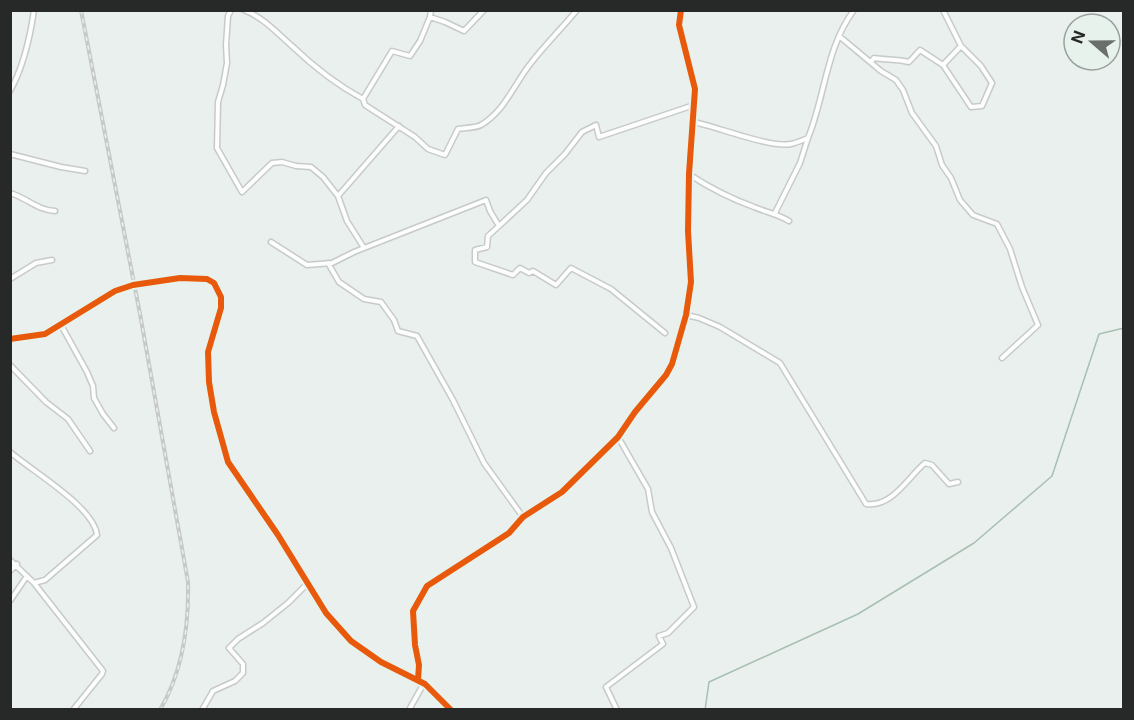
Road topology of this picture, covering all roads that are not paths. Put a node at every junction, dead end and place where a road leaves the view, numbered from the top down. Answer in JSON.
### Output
{"nodes":[{"id":1,"x":34,"y":10,"type":"edge"},
{"id":2,"x":231,"y":10,"type":"edge"},
{"id":3,"x":244,"y":10,"type":"edge"},
{"id":4,"x":431,"y":10,"type":"edge"},
{"id":5,"x":484,"y":10,"type":"edge"},
{"id":6,"x":577,"y":10,"type":"edge"},
{"id":7,"x":681,"y":10,"type":"edge"},
{"id":8,"x":854,"y":10,"type":"edge"},
{"id":9,"x":944,"y":10,"type":"edge"},
{"id":10,"x":430,"y":17,"type":"junction"},
{"id":11,"x":839,"y":36,"type":"junction"},
{"id":12,"x":961,"y":46,"type":"junction"},
{"id":13,"x":871,"y":62,"type":"junction"},
{"id":14,"x":943,"y":64,"type":"junction"},
{"id":15,"x":10,"y":91,"type":"edge"},
{"id":16,"x":363,"y":99,"type":"junction"},
{"id":17,"x":694,"y":105,"type":"junction"},
{"id":18,"x":694,"y":122,"type":"junction"},
{"id":19,"x":399,"y":126,"type":"junction"},
{"id":20,"x":808,"y":138,"type":"junction"},
{"id":21,"x":10,"y":154,"type":"edge"},
{"id":22,"x":86,"y":171,"type":"dead end"},
{"id":23,"x":690,"y":174,"type":"junction"},
{"id":24,"x":10,"y":193,"type":"edge"},
{"id":25,"x":338,"y":196,"type":"junction"},
{"id":26,"x":55,"y":211,"type":"dead end"},
{"id":27,"x":775,"y":213,"type":"junction"},
{"id":28,"x":789,"y":221,"type":"dead end"},
{"id":29,"x":499,"y":226,"type":"junction"},
{"id":30,"x":271,"y":242,"type":"dead end"},
{"id":31,"x":364,"y":248,"type":"junction"},
{"id":32,"x":52,"y":260,"type":"dead end"},
{"id":33,"x":328,"y":263,"type":"junction"},
{"id":34,"x":10,"y":279,"type":"edge"},
{"id":35,"x":686,"y":315,"type":"junction"},
{"id":36,"x":61,"y":325,"type":"junction"},
{"id":37,"x":665,"y":333,"type":"dead end"},
{"id":38,"x":10,"y":339,"type":"edge"},
{"id":39,"x":1002,"y":358,"type":"dead end"},
{"id":40,"x":10,"y":365,"type":"edge"},
{"id":41,"x":114,"y":428,"type":"dead end"},
{"id":42,"x":618,"y":437,"type":"junction"},
{"id":43,"x":90,"y":451,"type":"dead end"},
{"id":44,"x":10,"y":452,"type":"edge"},
{"id":45,"x":958,"y":482,"type":"dead end"},
{"id":46,"x":524,"y":517,"type":"junction"},
{"id":47,"x":10,"y":560,"type":"edge"},
{"id":48,"x":17,"y":564,"type":"junction"},
{"id":49,"x":10,"y":572,"type":"edge"},
{"id":50,"x":27,"y":576,"type":"junction"},
{"id":51,"x":34,"y":583,"type":"junction"},
{"id":52,"x":307,"y":584,"type":"junction"},
{"id":53,"x":10,"y":601,"type":"edge"},
{"id":54,"x":419,"y":671,"type":"junction"},
{"id":55,"x":411,"y":676,"type":"junction"},
{"id":56,"x":418,"y":680,"type":"junction"},
{"id":57,"x":424,"y":684,"type":"junction"},
{"id":58,"x":73,"y":710,"type":"edge"},
{"id":59,"x":202,"y":710,"type":"edge"},
{"id":60,"x":409,"y":710,"type":"edge"},
{"id":61,"x":451,"y":710,"type":"edge"},
{"id":62,"x":617,"y":710,"type":"edge"}],
"edges":[{"from":1,"to":15,"type":"street"},
{"from":2,"to":25,"type":"street"},
{"from":3,"to":16,"type":"street"},
{"from":4,"to":10,"type":"street"},
{"from":5,"to":10,"type":"street"},
{"from":6,"to":19,"type":"street"},
{"from":7,"to":17,"type":"street"},
{"from":8,"to":11,"type":"street"},
{"from":9,"to":12,"type":"street"},
{"from":10,"to":16,"type":"street"},
{"from":11,"to":13,"type":"street"},
{"from":11,"to":20,"type":"street"},
{"from":12,"to":14,"type":"street"},
{"from":12,"to":14,"type":"street"},
{"from":13,"to":14,"type":"street"},
{"from":13,"to":39,"type":"street"},
{"from":16,"to":19,"type":"street"},
{"from":17,"to":18,"type":"street"},
{"from":17,"to":29,"type":"street"},
{"from":18,"to":20,"type":"street"},
{"from":18,"to":23,"type":"street"},
{"from":19,"to":25,"type":"street"},
{"from":20,"to":27,"type":"street"},
{"from":21,"to":22,"type":"street"},
{"from":23,"to":27,"type":"street"},
{"from":23,"to":35,"type":"street"},
{"from":24,"to":26,"type":"street"},
{"from":25,"to":31,"type":"street"},
{"from":27,"to":28,"type":"street"},
{"from":29,"to":31,"type":"street"},
{"from":29,"to":37,"type":"street"},
{"from":30,"to":33,"type":"street"},
{"from":31,"to":33,"type":"street"},
{"from":32,"to":34,"type":"street"},
{"from":33,"to":46,"type":"street"},
{"from":35,"to":42,"type":"street"},
{"from":35,"to":45,"type":"street"},
{"from":36,"to":38,"type":"street"},
{"from":36,"to":41,"type":"street"},
{"from":36,"to":52,"type":"street"},
{"from":40,"to":43,"type":"street"},
{"from":42,"to":46,"type":"street"},
{"from":42,"to":62,"type":"street"},
{"from":44,"to":51,"type":"street"},
{"from":46,"to":54,"type":"street"},
{"from":47,"to":48,"type":"street"},
{"from":48,"to":49,"type":"street"},
{"from":48,"to":50,"type":"street"},
{"from":50,"to":51,"type":"street"},
{"from":50,"to":53,"type":"street"},
{"from":51,"to":58,"type":"street"},
{"from":52,"to":55,"type":"street"},
{"from":52,"to":59,"type":"street"},
{"from":54,"to":55,"type":"street"},
{"from":54,"to":56,"type":"street"},
{"from":55,"to":56,"type":"street"},
{"from":56,"to":57,"type":"street"},
{"from":57,"to":60,"type":"street"},
{"from":57,"to":61,"type":"street"}]}
